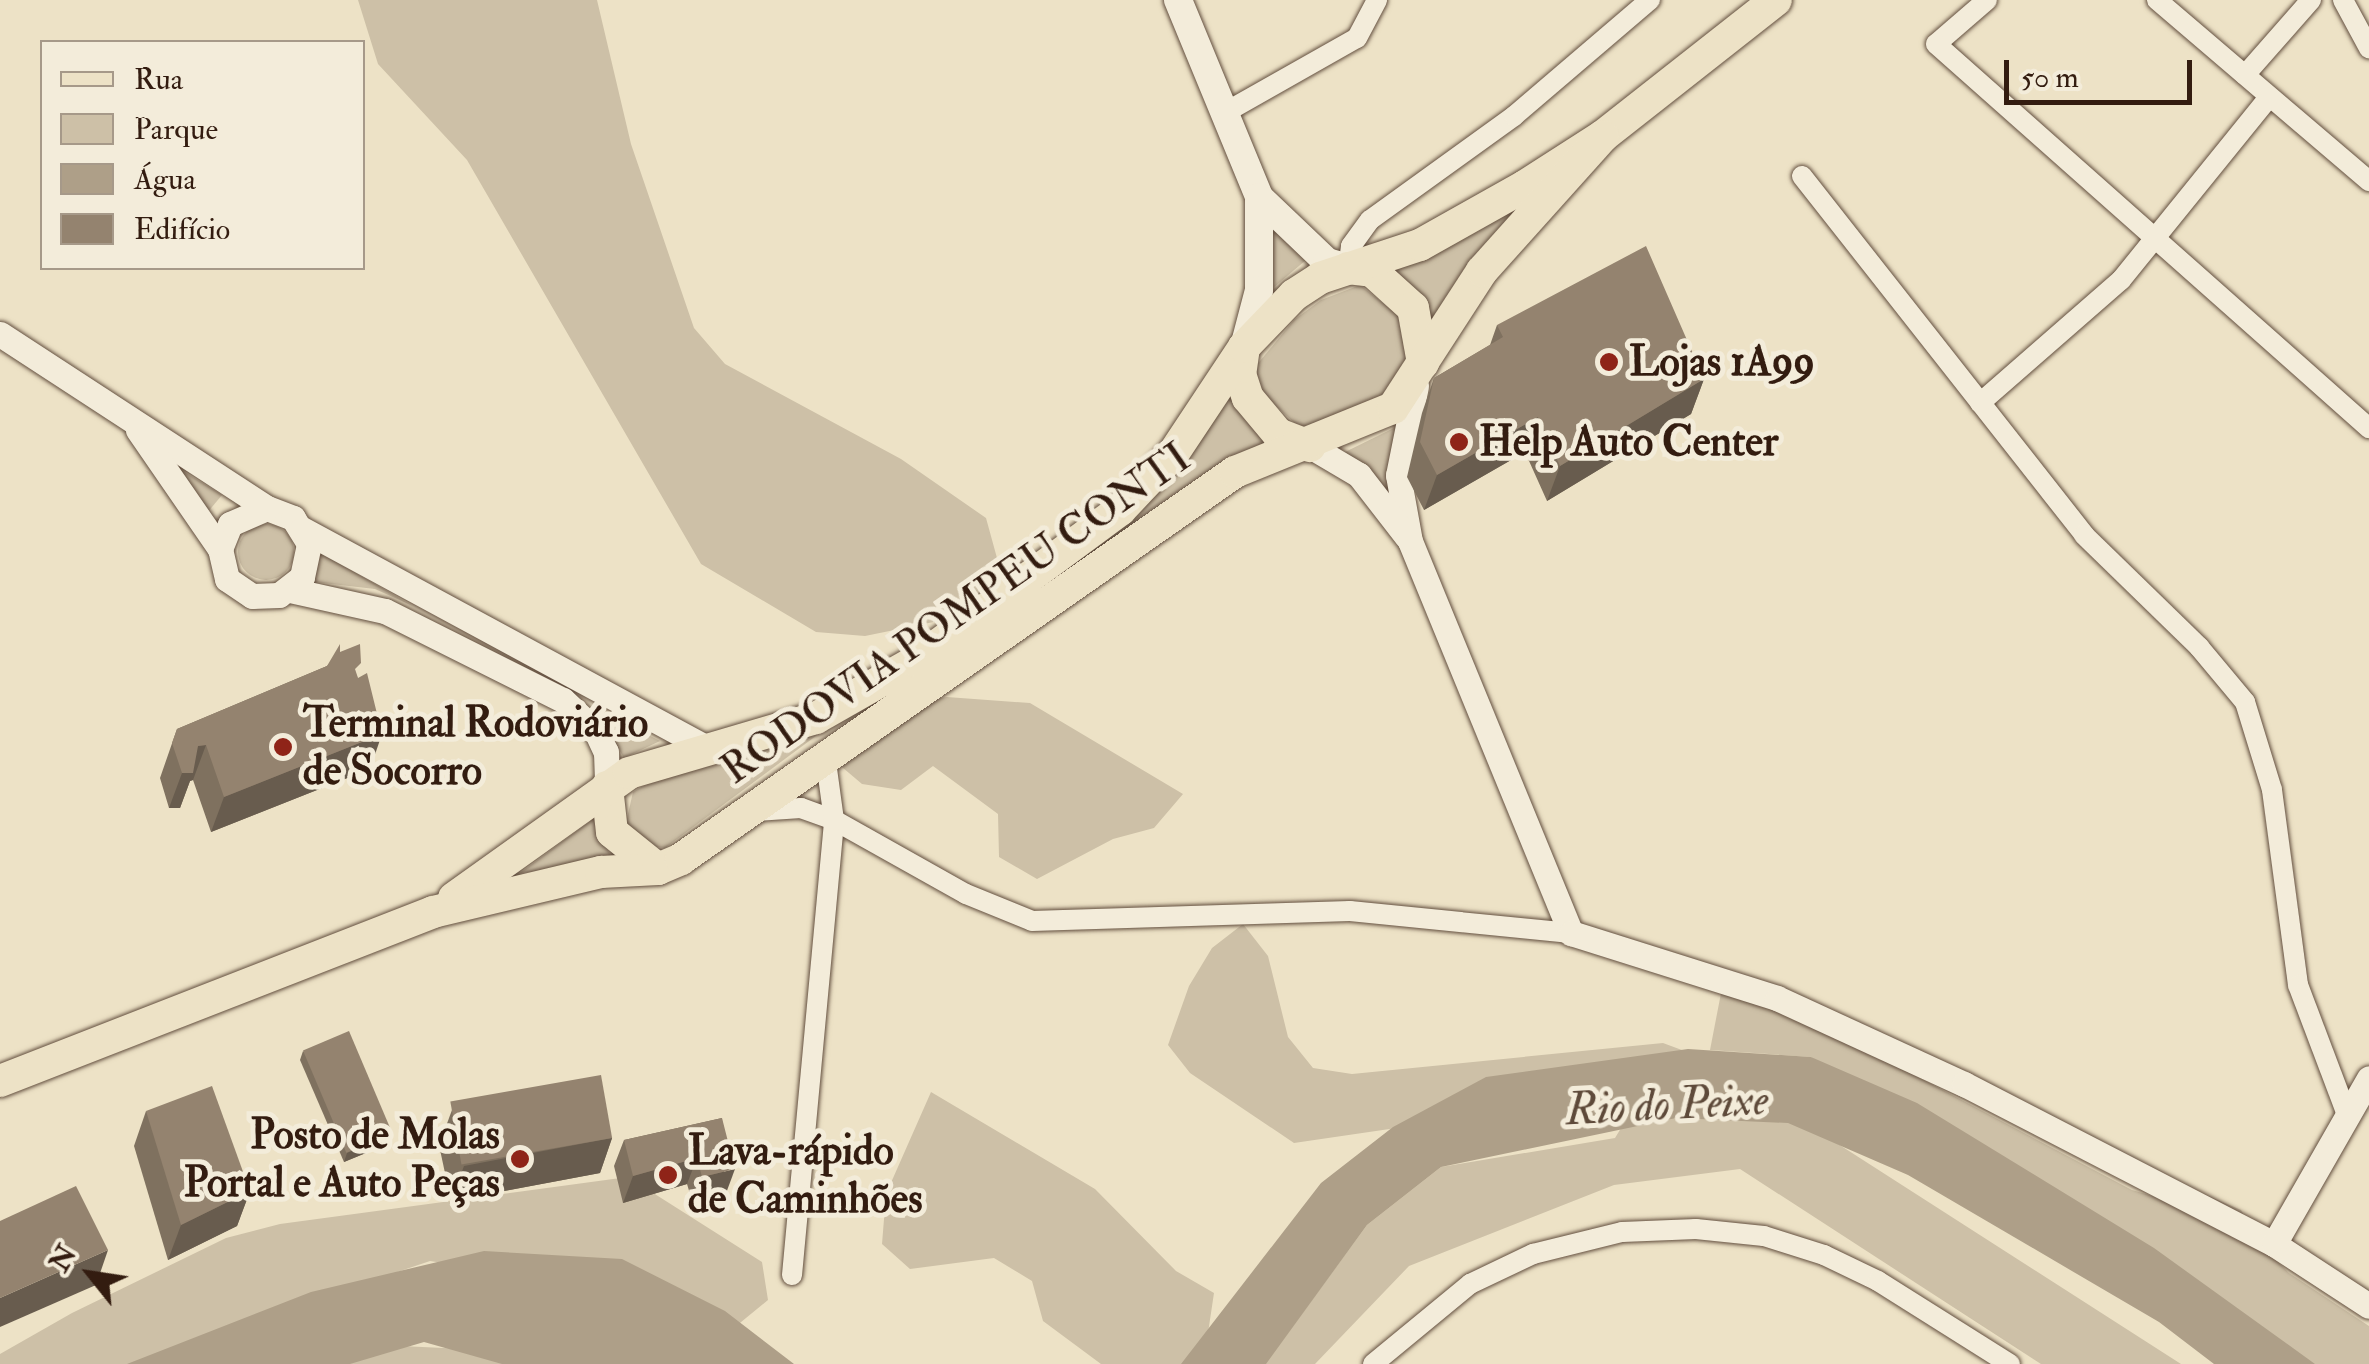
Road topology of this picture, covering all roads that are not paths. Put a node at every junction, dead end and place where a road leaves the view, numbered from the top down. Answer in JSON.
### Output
{"nodes":[{"id":1,"x":1178,"y":0,"type":"edge"},
{"id":2,"x":1377,"y":0,"type":"edge"},
{"id":3,"x":1650,"y":0,"type":"edge"},
{"id":4,"x":1776,"y":0,"type":"edge"},
{"id":5,"x":1987,"y":0,"type":"edge"},
{"id":6,"x":2157,"y":0,"type":"edge"},
{"id":7,"x":2311,"y":0,"type":"edge"},
{"id":8,"x":2343,"y":0,"type":"edge"},
{"id":9,"x":2369,"y":48,"type":"edge"},
{"id":10,"x":2245,"y":75,"type":"junction"},
{"id":11,"x":2269,"y":97,"type":"junction"},
{"id":12,"x":1226,"y":112,"type":"junction"},
{"id":13,"x":1603,"y":136,"type":"junction"},
{"id":14,"x":1802,"y":176,"type":"dead end"},
{"id":15,"x":2369,"y":181,"type":"edge"},
{"id":16,"x":1258,"y":197,"type":"junction"},
{"id":17,"x":2156,"y":243,"type":"junction"},
{"id":18,"x":1348,"y":268,"type":"junction"},
{"id":19,"x":0,"y":334,"type":"edge"},
{"id":20,"x":1244,"y":347,"type":"junction"},
{"id":21,"x":1423,"y":362,"type":"junction"},
{"id":22,"x":1980,"y":403,"type":"junction"},
{"id":23,"x":129,"y":418,"type":"junction"},
{"id":24,"x":2369,"y":428,"type":"edge"},
{"id":25,"x":1310,"y":446,"type":"junction"},
{"id":26,"x":267,"y":508,"type":"junction"},
{"id":27,"x":302,"y":529,"type":"junction"},
{"id":28,"x":1410,"y":541,"type":"junction"},
{"id":29,"x":220,"y":549,"type":"junction"},
{"id":30,"x":290,"y":590,"type":"junction"},
{"id":31,"x":710,"y":750,"type":"junction"},
{"id":32,"x":826,"y":752,"type":"junction"},
{"id":33,"x":607,"y":787,"type":"junction"},
{"id":34,"x":740,"y":813,"type":"junction"},
{"id":35,"x":834,"y":820,"type":"junction"},
{"id":36,"x":658,"y":869,"type":"junction"},
{"id":37,"x":433,"y":912,"type":"junction"},
{"id":38,"x":1570,"y":933,"type":"junction"},
{"id":39,"x":2369,"y":1078,"type":"edge"},
{"id":40,"x":0,"y":1081,"type":"edge"},
{"id":41,"x":2347,"y":1115,"type":"junction"},
{"id":42,"x":2274,"y":1244,"type":"junction"},
{"id":43,"x":792,"y":1275,"type":"dead end"},
{"id":44,"x":2369,"y":1306,"type":"edge"},
{"id":45,"x":1372,"y":1364,"type":"edge"},
{"id":46,"x":2010,"y":1364,"type":"edge"}],
"edges":[{"from":1,"to":12,"type":"main road"},
{"from":2,"to":12,"type":"street"},
{"from":3,"to":18,"type":"street"},
{"from":4,"to":13,"type":"main road"},
{"from":5,"to":17,"type":"street"},
{"from":6,"to":10,"type":"street"},
{"from":7,"to":10,"type":"street"},
{"from":8,"to":9,"type":"street"},
{"from":10,"to":11,"type":"street"},
{"from":11,"to":15,"type":"street"},
{"from":11,"to":17,"type":"street"},
{"from":12,"to":16,"type":"main road"},
{"from":13,"to":18,"type":"main road"},
{"from":13,"to":21,"type":"main road"},
{"from":14,"to":22,"type":"street"},
{"from":16,"to":18,"type":"main road"},
{"from":16,"to":20,"type":"main road"},
{"from":17,"to":22,"type":"street"},
{"from":17,"to":24,"type":"street"},
{"from":18,"to":20,"type":"main road"},
{"from":18,"to":21,"type":"main road"},
{"from":19,"to":23,"type":"street"},
{"from":20,"to":25,"type":"main road"},
{"from":20,"to":31,"type":"main road","name":"RODOVIA POMPEU CONTI"},
{"from":21,"to":25,"type":"main road"},
{"from":21,"to":28,"type":"street"},
{"from":22,"to":41,"type":"street"},
{"from":23,"to":26,"type":"street"},
{"from":23,"to":29,"type":"street"},
{"from":25,"to":28,"type":"street"},
{"from":25,"to":32,"type":"main road","name":"RODOVIA POMPEU CONTI"},
{"from":26,"to":27,"type":"street"},
{"from":26,"to":29,"type":"street"},
{"from":27,"to":30,"type":"street"},
{"from":27,"to":31,"type":"street"},
{"from":28,"to":38,"type":"street"},
{"from":29,"to":30,"type":"street"},
{"from":30,"to":33,"type":"street"},
{"from":31,"to":33,"type":"main road","name":"RODOVIA POMPEU CONTI"},
{"from":32,"to":34,"type":"main road","name":"RODOVIA POMPEU CONTI"},
{"from":32,"to":35,"type":"street"},
{"from":33,"to":36,"type":"main road"},
{"from":33,"to":37,"type":"main road","name":"RODOVIA POMPEU CONTI"},
{"from":34,"to":35,"type":"street"},
{"from":34,"to":36,"type":"main road","name":"RODOVIA POMPEU CONTI"},
{"from":35,"to":38,"type":"street"},
{"from":35,"to":43,"type":"street"},
{"from":36,"to":37,"type":"main road"},
{"from":37,"to":40,"type":"main road"},
{"from":38,"to":42,"type":"street"},
{"from":39,"to":41,"type":"street"},
{"from":41,"to":42,"type":"street"},
{"from":42,"to":44,"type":"street"},
{"from":45,"to":46,"type":"street"}]}
